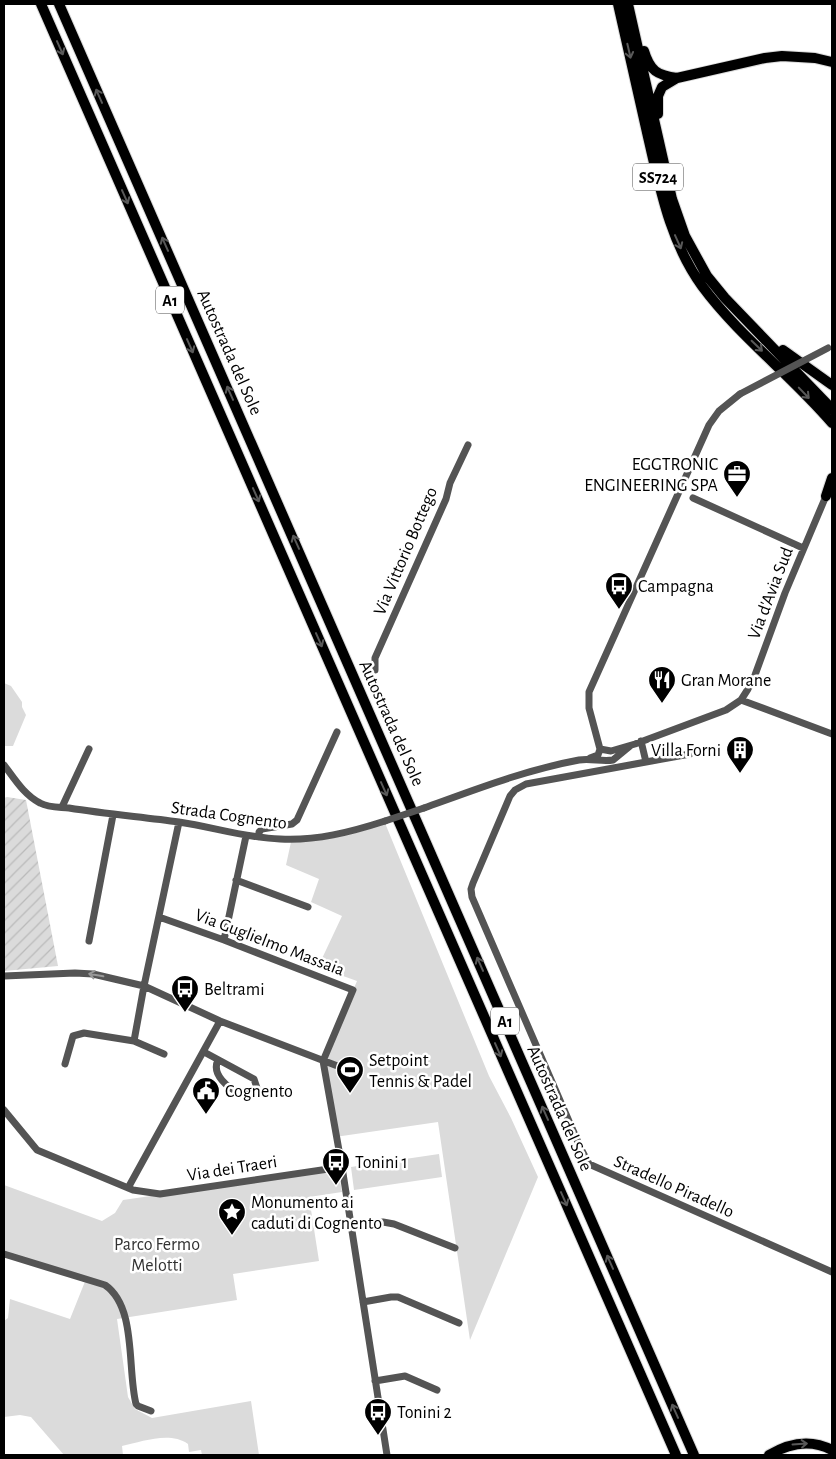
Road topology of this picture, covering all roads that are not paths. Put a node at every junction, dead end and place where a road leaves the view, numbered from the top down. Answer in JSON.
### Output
{"nodes":[{"id":1,"x":41,"y":4,"type":"edge"},
{"id":2,"x":59,"y":4,"type":"edge"},
{"id":3,"x":618,"y":4,"type":"edge"},
{"id":4,"x":630,"y":4,"type":"edge"},
{"id":5,"x":832,"y":62,"type":"edge"},
{"id":6,"x":677,"y":78,"type":"junction"},
{"id":7,"x":663,"y":160,"type":"junction"},
{"id":8,"x":745,"y":321,"type":"junction"},
{"id":9,"x":830,"y":347,"type":"edge"},
{"id":10,"x":778,"y":359,"type":"junction"},
{"id":11,"x":832,"y":386,"type":"edge"},
{"id":12,"x":828,"y":411,"type":"edge"},
{"id":13,"x":832,"y":423,"type":"edge"},
{"id":14,"x":832,"y":432,"type":"edge"},
{"id":15,"x":468,"y":445,"type":"dead end"},
{"id":16,"x":832,"y":478,"type":"edge"},
{"id":17,"x":829,"y":492,"type":"edge"},
{"id":18,"x":693,"y":498,"type":"dead end"},
{"id":19,"x":803,"y":548,"type":"junction"},
{"id":20,"x":375,"y":670,"type":"dead end"},
{"id":21,"x":741,"y":700,"type":"junction"},
{"id":22,"x":337,"y":732,"type":"dead end"},
{"id":23,"x":832,"y":734,"type":"edge"},
{"id":24,"x":638,"y":742,"type":"junction"},
{"id":25,"x":89,"y":749,"type":"dead end"},
{"id":26,"x":600,"y":751,"type":"junction"},
{"id":27,"x":690,"y":754,"type":"dead end"},
{"id":28,"x":590,"y":758,"type":"junction"},
{"id":29,"x":646,"y":762,"type":"junction"},
{"id":30,"x":4,"y":765,"type":"edge"},
{"id":31,"x":62,"y":807,"type":"junction"},
{"id":32,"x":113,"y":815,"type":"junction"},
{"id":33,"x":179,"y":822,"type":"junction"},
{"id":34,"x":259,"y":837,"type":"junction"},
{"id":35,"x":245,"y":839,"type":"junction"},
{"id":36,"x":236,"y":880,"type":"junction"},
{"id":37,"x":308,"y":907,"type":"dead end"},
{"id":38,"x":160,"y":917,"type":"junction"},
{"id":39,"x":224,"y":940,"type":"junction"},
{"id":40,"x":89,"y":941,"type":"dead end"},
{"id":41,"x":4,"y":976,"type":"edge"},
{"id":42,"x":144,"y":986,"type":"junction"},
{"id":43,"x":220,"y":1021,"type":"junction"},
{"id":44,"x":134,"y":1041,"type":"junction"},
{"id":45,"x":204,"y":1052,"type":"junction"},
{"id":46,"x":164,"y":1054,"type":"dead end"},
{"id":47,"x":218,"y":1060,"type":"junction"},
{"id":48,"x":323,"y":1062,"type":"junction"},
{"id":49,"x":65,"y":1064,"type":"dead end"},
{"id":50,"x":348,"y":1070,"type":"dead end"},
{"id":51,"x":4,"y":1110,"type":"edge"},
{"id":52,"x":342,"y":1167,"type":"junction"},
{"id":53,"x":128,"y":1188,"type":"junction"},
{"id":54,"x":351,"y":1226,"type":"junction"},
{"id":55,"x":455,"y":1248,"type":"dead end"},
{"id":56,"x":4,"y":1254,"type":"edge"},
{"id":57,"x":832,"y":1272,"type":"edge"},
{"id":58,"x":363,"y":1302,"type":"junction"},
{"id":59,"x":459,"y":1323,"type":"dead end"},
{"id":60,"x":375,"y":1381,"type":"junction"},
{"id":61,"x":436,"y":1390,"type":"dead end"},
{"id":62,"x":151,"y":1411,"type":"dead end"},
{"id":63,"x":832,"y":1450,"type":"edge"},
{"id":64,"x":387,"y":1455,"type":"edge"},
{"id":65,"x":676,"y":1455,"type":"edge"},
{"id":66,"x":694,"y":1455,"type":"edge"},
{"id":67,"x":769,"y":1455,"type":"edge"}],
"edges":[{"from":1,"to":65,"type":"highway","name":"Autostrada del Sole","number":"A1","one_way":true},
{"from":66,"to":2,"type":"highway","name":"Autostrada del Sole","number":"A1","one_way":true},
{"from":3,"to":10,"type":"highway","number":"SS724","one_way":true},
{"from":4,"to":6,"type":"highway"},
{"from":4,"to":7,"type":"highway","number":"SS724"},
{"from":5,"to":6,"type":"highway"},
{"from":6,"to":7,"type":"highway"},
{"from":7,"to":8,"type":"highway","number":"SS724"},
{"from":8,"to":10,"type":"highway","number":"SS724"},
{"from":8,"to":11,"type":"highway"},
{"from":9,"to":26,"type":"street","bridge":true},
{"from":10,"to":12,"type":"highway","number":"SS724"},
{"from":12,"to":13,"type":"highway","number":"SS724"},
{"from":12,"to":14,"type":"highway"},
{"from":15,"to":20,"type":"street","name":"Via Vittorio Bottego"},
{"from":16,"to":17,"type":"highway"},
{"from":17,"to":19,"type":"street","name":"Via d'Avia Sud"},
{"from":18,"to":19,"type":"street"},
{"from":19,"to":21,"type":"street","name":"Via d'Avia Sud"},
{"from":21,"to":23,"type":"street"},
{"from":21,"to":24,"type":"street","name":"Strada Cognento"},
{"from":22,"to":34,"type":"street"},
{"from":24,"to":26,"type":"street","name":"Strada Cognento"},
{"from":24,"to":28,"type":"street","name":"Strada Cognento"},
{"from":24,"to":29,"type":"street"},
{"from":25,"to":31,"type":"street"},
{"from":26,"to":28,"type":"street","name":"Strada Cognento"},
{"from":27,"to":29,"type":"street"},
{"from":28,"to":34,"type":"street","name":"Strada Cognento","bridge":true},
{"from":29,"to":57,"type":"street","name":"Stradello Piradello"},
{"from":30,"to":31,"type":"street","name":"Strada Cognento"},
{"from":31,"to":32,"type":"street","name":"Strada Cognento"},
{"from":32,"to":33,"type":"street","name":"Strada Cognento"},
{"from":32,"to":40,"type":"street"},
{"from":33,"to":35,"type":"street","name":"Strada Cognento"},
{"from":33,"to":38,"type":"street"},
{"from":34,"to":35,"type":"street","name":"Strada Cognento"},
{"from":35,"to":36,"type":"street"},
{"from":36,"to":37,"type":"street"},
{"from":36,"to":39,"type":"street"},
{"from":38,"to":39,"type":"street","name":"Via Guglielmo Massaia"},
{"from":38,"to":42,"type":"street"},
{"from":39,"to":48,"type":"street","name":"Via Guglielmo Massaia"},
{"from":42,"to":41,"type":"street","one_way":true},
{"from":42,"to":43,"type":"street"},
{"from":42,"to":44,"type":"street"},
{"from":43,"to":45,"type":"street"},
{"from":43,"to":48,"type":"street"},
{"from":44,"to":46,"type":"street"},
{"from":44,"to":49,"type":"street"},
{"from":45,"to":47,"type":"street"},
{"from":45,"to":53,"type":"street"},
{"from":47,"to":47,"type":"street"},
{"from":48,"to":50,"type":"street"},
{"from":48,"to":52,"type":"street"},
{"from":51,"to":53,"type":"street","name":"Via dei Traeri"},
{"from":52,"to":53,"type":"street","name":"Via dei Traeri"},
{"from":52,"to":54,"type":"street"},
{"from":54,"to":55,"type":"street"},
{"from":54,"to":58,"type":"street"},
{"from":56,"to":62,"type":"street"},
{"from":58,"to":59,"type":"street"},
{"from":58,"to":60,"type":"street"},
{"from":60,"to":61,"type":"street"},
{"from":60,"to":64,"type":"street"},
{"from":67,"to":63,"type":"highway","one_way":true}]}
